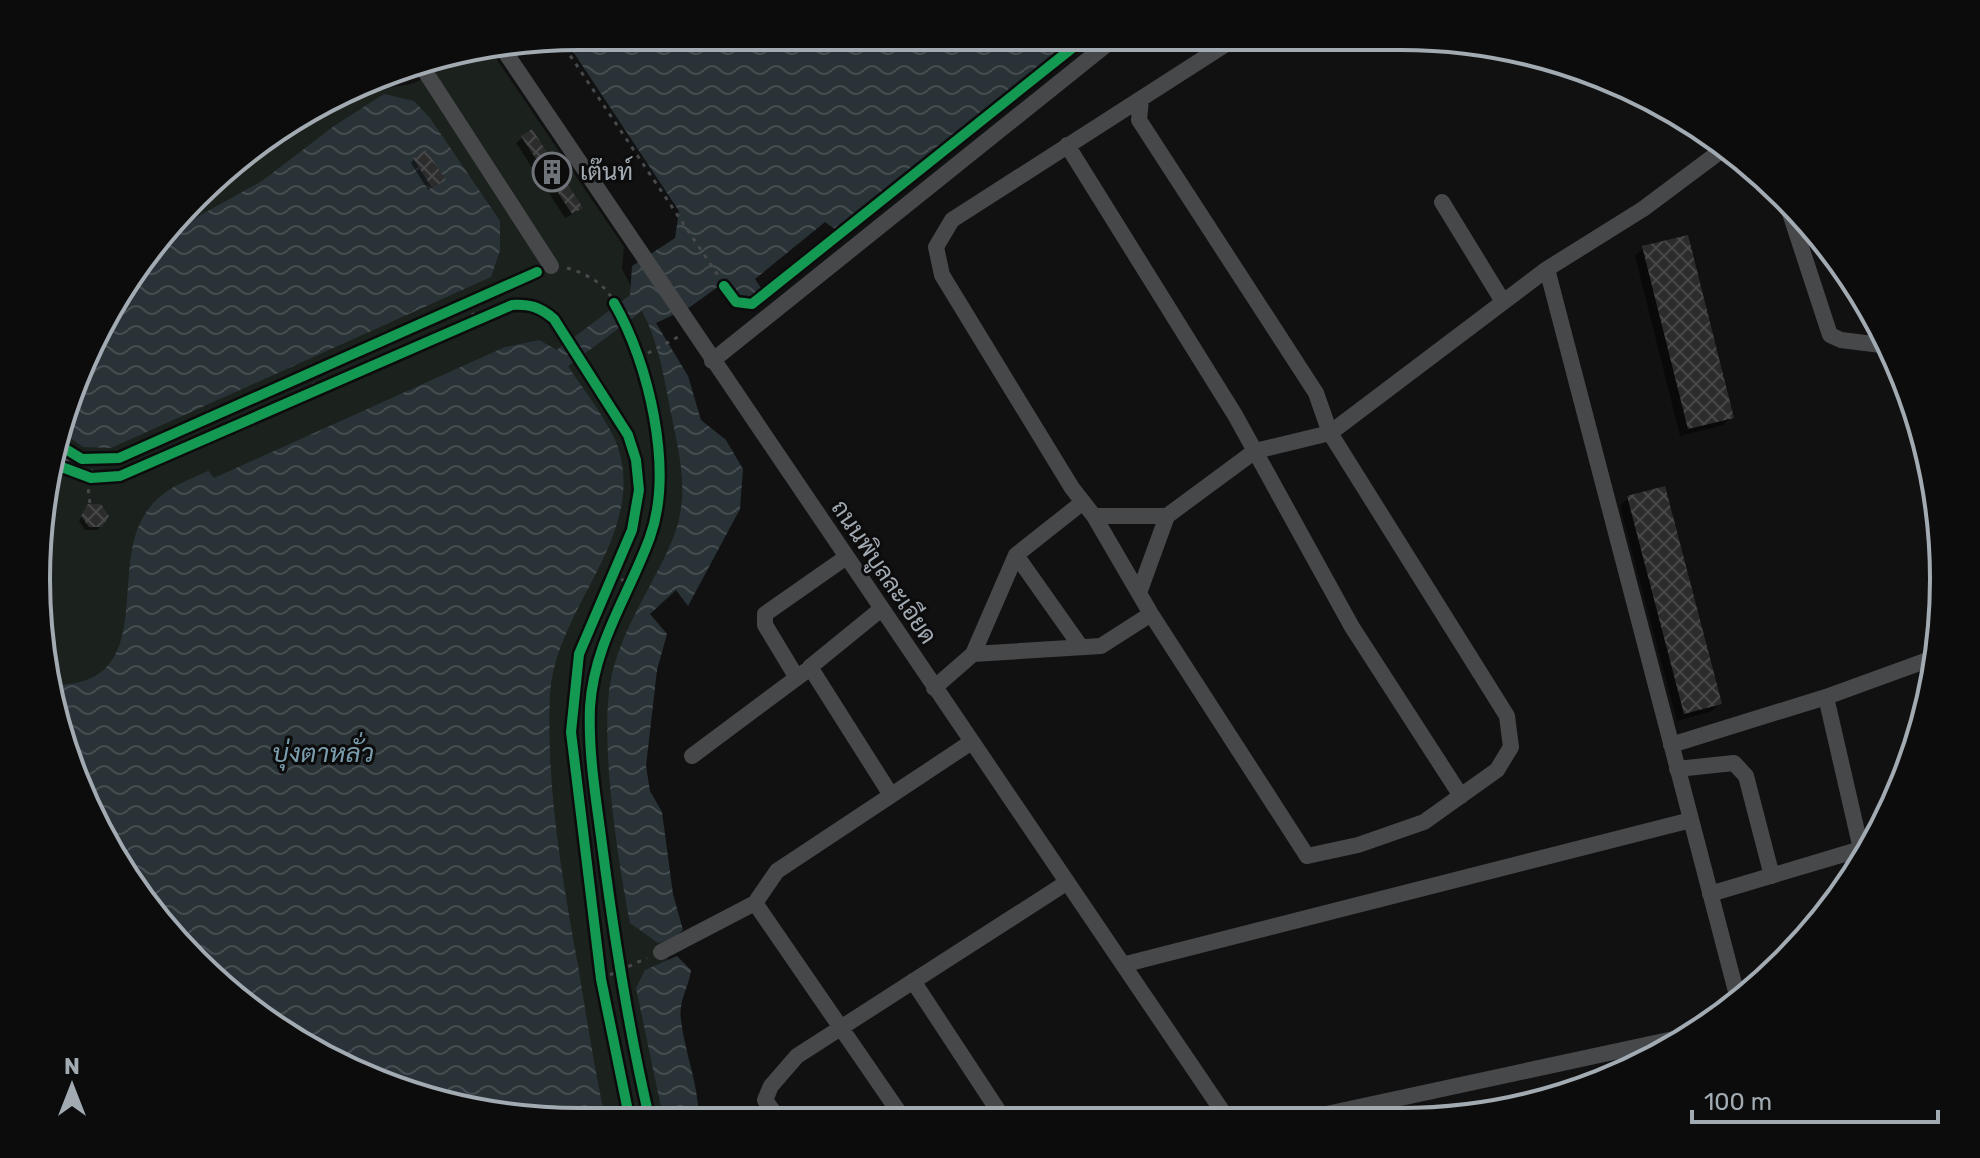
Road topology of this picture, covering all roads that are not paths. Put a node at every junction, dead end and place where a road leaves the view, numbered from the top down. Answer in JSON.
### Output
{"nodes":[{"id":1,"x":1100,"y":50,"type":"edge"},
{"id":2,"x":1217,"y":50,"type":"edge"},
{"id":3,"x":507,"y":55,"type":"edge"},
{"id":4,"x":426,"y":73,"type":"edge"},
{"id":5,"x":1141,"y":100,"type":"junction"},
{"id":6,"x":1067,"y":145,"type":"junction"},
{"id":7,"x":1716,"y":154,"type":"edge"},
{"id":8,"x":1442,"y":202,"type":"dead end"},
{"id":9,"x":1794,"y":224,"type":"edge"},
{"id":10,"x":551,"y":266,"type":"road end"},
{"id":11,"x":1547,"y":269,"type":"junction"},
{"id":12,"x":1502,"y":300,"type":"junction"},
{"id":13,"x":1875,"y":344,"type":"edge"},
{"id":14,"x":712,"y":361,"type":"junction"},
{"id":15,"x":1330,"y":433,"type":"junction"},
{"id":16,"x":1255,"y":451,"type":"junction"},
{"id":17,"x":1083,"y":502,"type":"junction"},
{"id":18,"x":1094,"y":516,"type":"junction"},
{"id":19,"x":1167,"y":516,"type":"junction"},
{"id":20,"x":1016,"y":555,"type":"junction"},
{"id":21,"x":845,"y":558,"type":"junction"},
{"id":22,"x":1139,"y":593,"type":"junction"},
{"id":23,"x":880,"y":610,"type":"junction"},
{"id":24,"x":1151,"y":614,"type":"junction"},
{"id":25,"x":1081,"y":647,"type":"junction"},
{"id":26,"x":973,"y":654,"type":"junction"},
{"id":27,"x":1923,"y":662,"type":"edge"},
{"id":28,"x":804,"y":672,"type":"junction"},
{"id":29,"x":934,"y":688,"type":"junction"},
{"id":30,"x":1826,"y":697,"type":"junction"},
{"id":31,"x":970,"y":743,"type":"junction"},
{"id":32,"x":1671,"y":745,"type":"junction"},
{"id":33,"x":692,"y":756,"type":"dead end"},
{"id":34,"x":1677,"y":769,"type":"junction"},
{"id":35,"x":891,"y":795,"type":"junction"},
{"id":36,"x":1461,"y":796,"type":"junction"},
{"id":37,"x":1691,"y":820,"type":"junction"},
{"id":38,"x":1860,"y":843,"type":"edge"},
{"id":39,"x":1855,"y":851,"type":"edge"},
{"id":40,"x":1772,"y":876,"type":"junction"},
{"id":41,"x":1066,"y":883,"type":"junction"},
{"id":42,"x":1710,"y":894,"type":"junction"},
{"id":43,"x":755,"y":903,"type":"junction"},
{"id":44,"x":661,"y":952,"type":"road end"},
{"id":45,"x":1126,"y":964,"type":"junction"},
{"id":46,"x":913,"y":981,"type":"junction"},
{"id":47,"x":1735,"y":989,"type":"edge"},
{"id":48,"x":841,"y":1028,"type":"junction"},
{"id":49,"x":1654,"y":1043,"type":"edge"},
{"id":50,"x":771,"y":1108,"type":"edge"},
{"id":51,"x":896,"y":1108,"type":"edge"},
{"id":52,"x":996,"y":1108,"type":"edge"},
{"id":53,"x":1220,"y":1108,"type":"edge"},
{"id":54,"x":1354,"y":1108,"type":"edge"}],
"edges":[{"from":1,"to":14,"type":"street"},
{"from":2,"to":5,"type":"street"},
{"from":3,"to":14,"type":"street","name":"ถนนพิบูลละเอียด"},
{"from":4,"to":10,"type":"street"},
{"from":5,"to":6,"type":"street"},
{"from":5,"to":15,"type":"street"},
{"from":6,"to":16,"type":"street"},
{"from":6,"to":17,"type":"street"},
{"from":7,"to":11,"type":"street"},
{"from":8,"to":12,"type":"street"},
{"from":9,"to":13,"type":"street"},
{"from":11,"to":12,"type":"street"},
{"from":11,"to":32,"type":"street"},
{"from":12,"to":15,"type":"street"},
{"from":14,"to":21,"type":"street","name":"ถนนพิบูลละเอียด"},
{"from":15,"to":16,"type":"street"},
{"from":15,"to":36,"type":"street"},
{"from":16,"to":19,"type":"street"},
{"from":16,"to":36,"type":"street"},
{"from":17,"to":18,"type":"street"},
{"from":17,"to":20,"type":"street"},
{"from":18,"to":19,"type":"street"},
{"from":18,"to":22,"type":"street"},
{"from":19,"to":22,"type":"street"},
{"from":20,"to":25,"type":"street"},
{"from":20,"to":26,"type":"street"},
{"from":21,"to":23,"type":"street","name":"ถนนพิบูลละเอียด"},
{"from":21,"to":28,"type":"street"},
{"from":22,"to":24,"type":"street"},
{"from":23,"to":28,"type":"street"},
{"from":23,"to":29,"type":"street","name":"ถนนพิบูลละเอียด"},
{"from":24,"to":25,"type":"street"},
{"from":24,"to":36,"type":"street"},
{"from":25,"to":26,"type":"street"},
{"from":26,"to":29,"type":"street"},
{"from":27,"to":30,"type":"street"},
{"from":28,"to":33,"type":"street"},
{"from":28,"to":35,"type":"street"},
{"from":29,"to":31,"type":"street","name":"ถนนพิบูลละเอียด"},
{"from":30,"to":32,"type":"street"},
{"from":30,"to":38,"type":"street"},
{"from":31,"to":35,"type":"street"},
{"from":31,"to":41,"type":"street","name":"ถนนพิบูลละเอียด"},
{"from":32,"to":34,"type":"street"},
{"from":34,"to":37,"type":"street"},
{"from":34,"to":40,"type":"street"},
{"from":35,"to":43,"type":"street"},
{"from":37,"to":42,"type":"street"},
{"from":37,"to":45,"type":"street"},
{"from":39,"to":40,"type":"street"},
{"from":40,"to":42,"type":"street"},
{"from":41,"to":45,"type":"street","name":"ถนนพิบูลละเอียด"},
{"from":41,"to":46,"type":"street"},
{"from":42,"to":47,"type":"street"},
{"from":43,"to":44,"type":"street"},
{"from":43,"to":48,"type":"street"},
{"from":45,"to":53,"type":"street","name":"ถนนพิบูลละเอียด"},
{"from":46,"to":48,"type":"street"},
{"from":46,"to":52,"type":"street"},
{"from":48,"to":50,"type":"street"},
{"from":48,"to":51,"type":"street"},
{"from":49,"to":54,"type":"street"}]}
